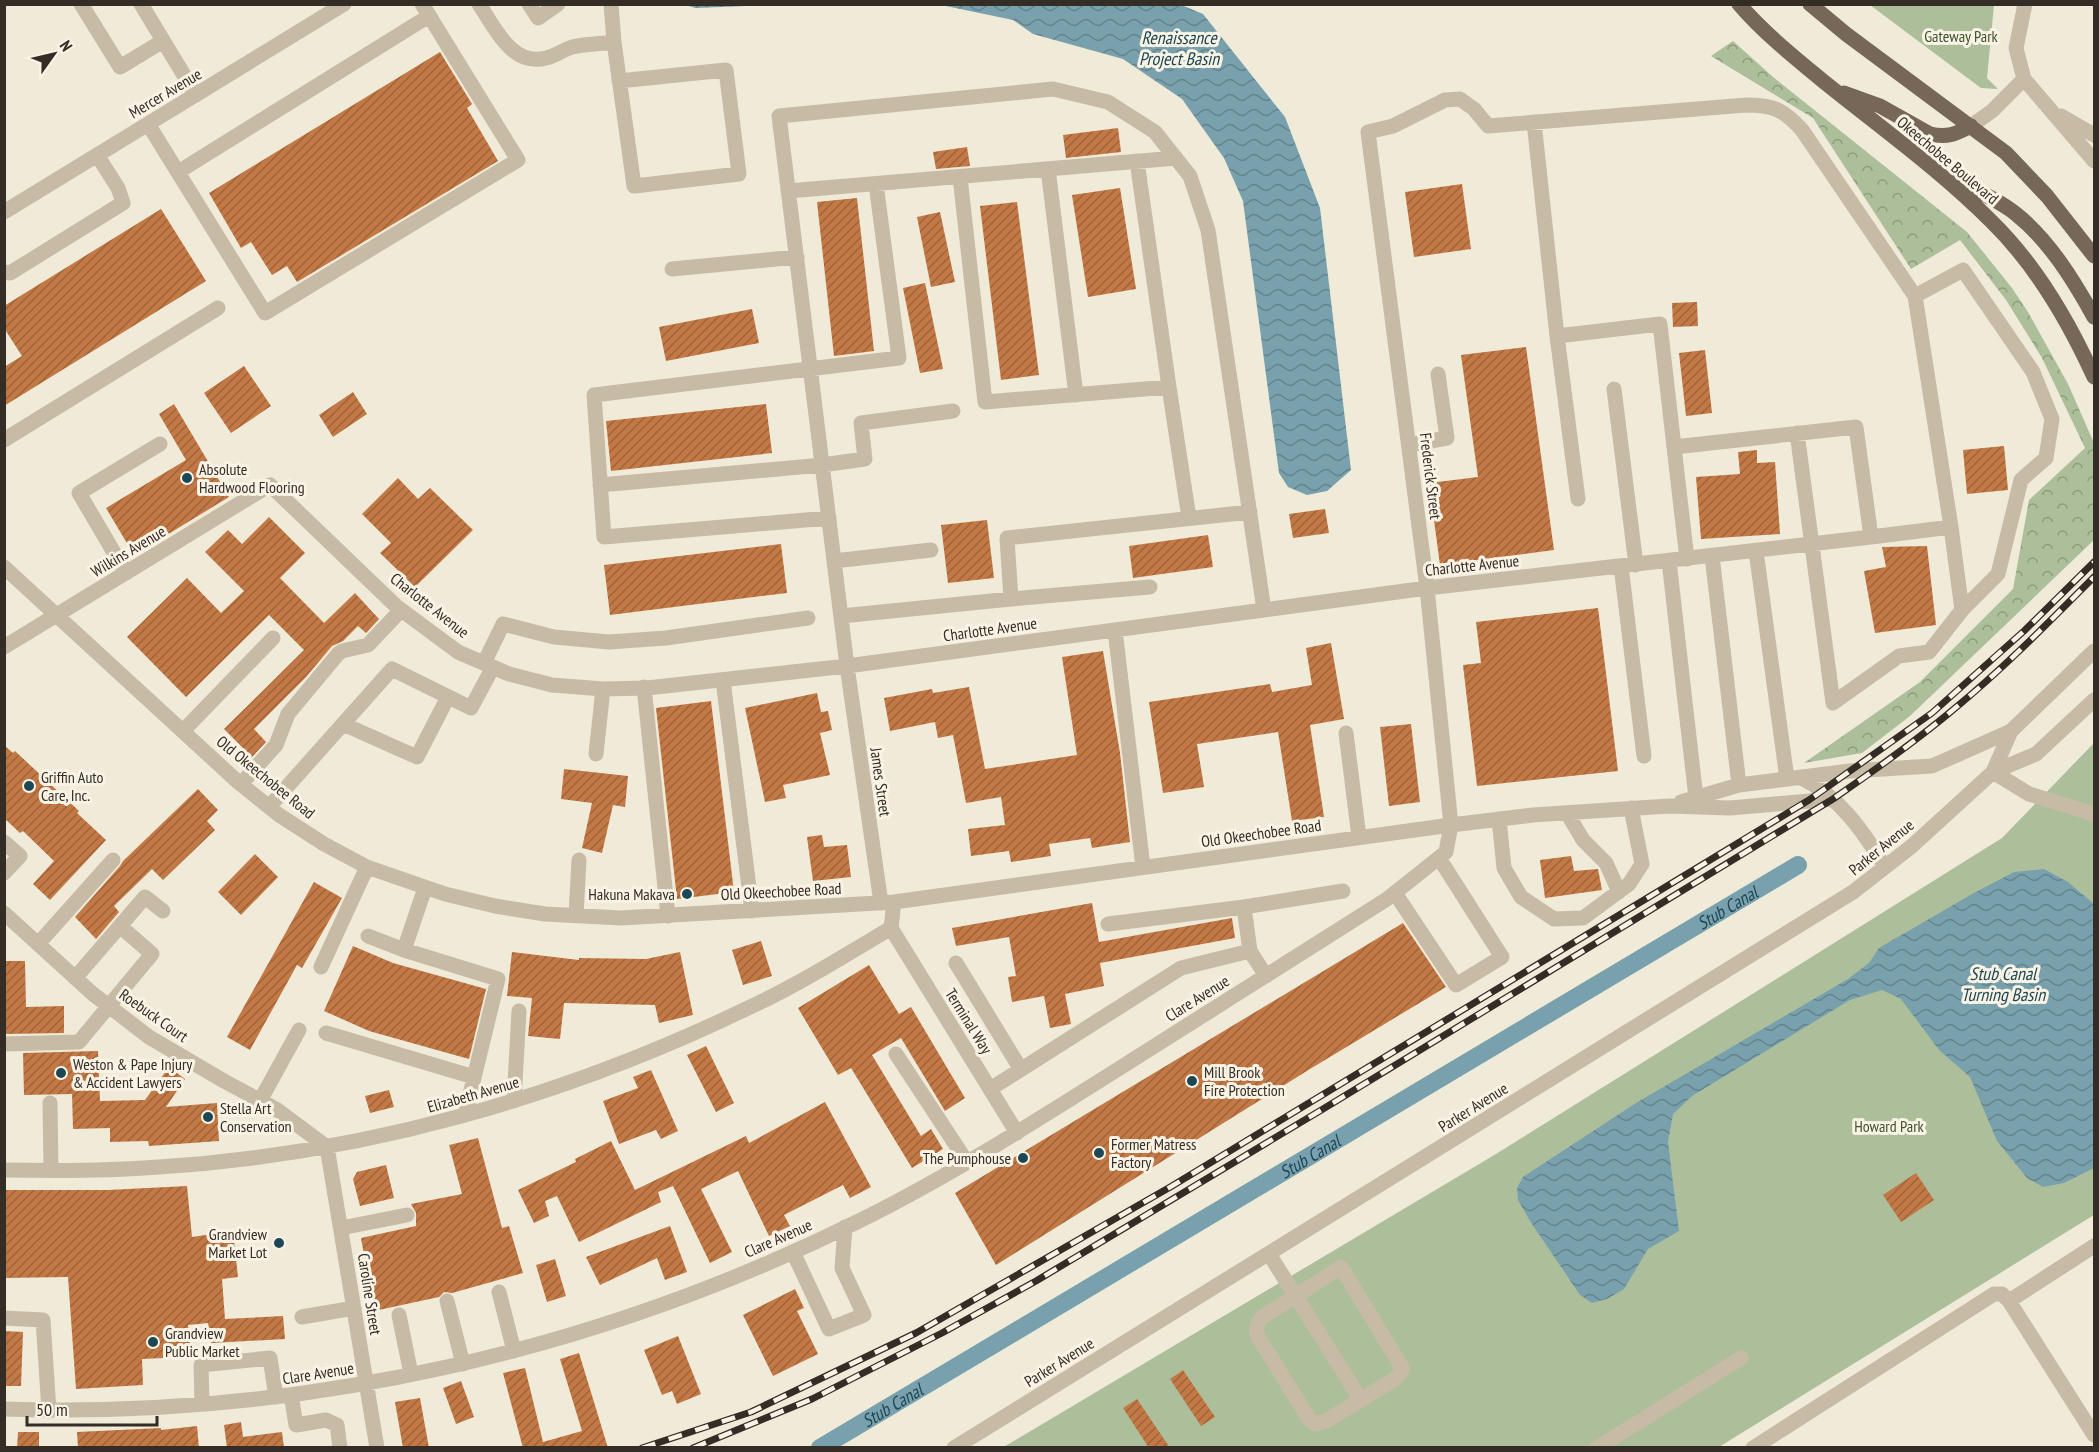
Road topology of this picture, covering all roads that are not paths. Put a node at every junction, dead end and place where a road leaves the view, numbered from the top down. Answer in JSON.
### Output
{"nodes":[{"id":1,"x":81,"y":4,"type":"edge"},
{"id":2,"x":141,"y":4,"type":"edge"},
{"id":3,"x":479,"y":4,"type":"edge"},
{"id":4,"x":529,"y":4,"type":"edge"},
{"id":5,"x":558,"y":4,"type":"edge"},
{"id":6,"x":610,"y":4,"type":"edge"},
{"id":7,"x":1739,"y":4,"type":"edge"},
{"id":8,"x":1810,"y":4,"type":"edge"},
{"id":9,"x":2025,"y":4,"type":"edge"},
{"id":10,"x":341,"y":5,"type":"edge"},
{"id":11,"x":425,"y":10,"type":"edge"},
{"id":12,"x":163,"y":41,"type":"junction"},
{"id":13,"x":614,"y":42,"type":"junction"},
{"id":14,"x":2024,"y":79,"type":"junction"},
{"id":15,"x":620,"y":81,"type":"junction"},
{"id":16,"x":1833,"y":89,"type":"junction"},
{"id":17,"x":196,"y":95,"type":"junction"},
{"id":18,"x":2046,"y":105,"type":"junction"},
{"id":19,"x":1534,"y":122,"type":"junction"},
{"id":20,"x":148,"y":124,"type":"junction"},
{"id":21,"x":1971,"y":126,"type":"junction"},
{"id":22,"x":2094,"y":135,"type":"edge"},
{"id":23,"x":97,"y":155,"type":"junction"},
{"id":24,"x":1176,"y":158,"type":"junction"},
{"id":25,"x":1137,"y":161,"type":"junction"},
{"id":26,"x":2094,"y":162,"type":"edge"},
{"id":27,"x":1930,"y":167,"type":"junction"},
{"id":28,"x":1048,"y":169,"type":"junction"},
{"id":29,"x":178,"y":172,"type":"junction"},
{"id":30,"x":960,"y":177,"type":"junction"},
{"id":31,"x":876,"y":184,"type":"junction"},
{"id":32,"x":788,"y":191,"type":"junction"},
{"id":33,"x":4,"y":212,"type":"edge"},
{"id":34,"x":2094,"y":256,"type":"edge"},
{"id":35,"x":797,"y":257,"type":"junction"},
{"id":36,"x":672,"y":269,"type":"dead end"},
{"id":37,"x":4,"y":272,"type":"edge"},
{"id":38,"x":1915,"y":296,"type":"junction"},
{"id":39,"x":218,"y":308,"type":"dead end"},
{"id":40,"x":2094,"y":317,"type":"edge"},
{"id":41,"x":1557,"y":336,"type":"junction"},
{"id":42,"x":810,"y":368,"type":"junction"},
{"id":43,"x":1438,"y":374,"type":"dead end"},
{"id":44,"x":2094,"y":377,"type":"edge"},
{"id":45,"x":1169,"y":387,"type":"junction"},
{"id":46,"x":1614,"y":389,"type":"dead end"},
{"id":47,"x":1076,"y":395,"type":"junction"},
{"id":48,"x":953,"y":411,"type":"dead end"},
{"id":49,"x":1797,"y":433,"type":"junction"},
{"id":50,"x":4,"y":440,"type":"edge"},
{"id":51,"x":160,"y":444,"type":"dead end"},
{"id":52,"x":1408,"y":445,"type":"junction"},
{"id":53,"x":1674,"y":447,"type":"junction"},
{"id":54,"x":822,"y":465,"type":"junction"},
{"id":55,"x":270,"y":485,"type":"joint"},
{"id":56,"x":600,"y":485,"type":"junction"},
{"id":57,"x":1578,"y":499,"type":"dead end"},
{"id":58,"x":1250,"y":512,"type":"junction"},
{"id":59,"x":829,"y":518,"type":"junction"},
{"id":60,"x":1189,"y":518,"type":"junction"},
{"id":61,"x":1951,"y":527,"type":"junction"},
{"id":62,"x":1871,"y":537,"type":"junction"},
{"id":63,"x":1812,"y":545,"type":"junction"},
{"id":64,"x":931,"y":550,"type":"dead end"},
{"id":65,"x":1756,"y":551,"type":"junction"},
{"id":66,"x":1712,"y":556,"type":"junction"},
{"id":67,"x":1687,"y":559,"type":"junction"},
{"id":68,"x":834,"y":561,"type":"junction"},
{"id":69,"x":1669,"y":561,"type":"junction"},
{"id":70,"x":1629,"y":566,"type":"junction"},
{"id":71,"x":4,"y":567,"type":"edge"},
{"id":72,"x":126,"y":573,"type":"junction"},
{"id":73,"x":1149,"y":587,"type":"dead end"},
{"id":74,"x":1427,"y":588,"type":"junction"},
{"id":75,"x":1011,"y":599,"type":"junction"},
{"id":76,"x":401,"y":609,"type":"junction"},
{"id":77,"x":1264,"y":610,"type":"junction"},
{"id":78,"x":1962,"y":610,"type":"junction"},
{"id":79,"x":57,"y":615,"type":"junction"},
{"id":80,"x":841,"y":616,"type":"junction"},
{"id":81,"x":808,"y":618,"type":"dead end"},
{"id":82,"x":1115,"y":630,"type":"junction"},
{"id":83,"x":273,"y":638,"type":"dead end"},
{"id":84,"x":4,"y":647,"type":"edge"},
{"id":85,"x":2094,"y":651,"type":"edge"},
{"id":86,"x":488,"y":665,"type":"junction"},
{"id":87,"x":847,"y":666,"type":"junction"},
{"id":88,"x":723,"y":680,"type":"junction"},
{"id":89,"x":644,"y":687,"type":"junction"},
{"id":90,"x":603,"y":689,"type":"junction"},
{"id":91,"x":448,"y":697,"type":"junction"},
{"id":92,"x":2094,"y":700,"type":"edge"},
{"id":93,"x":343,"y":724,"type":"junction"},
{"id":94,"x":183,"y":731,"type":"junction"},
{"id":95,"x":2011,"y":731,"type":"junction"},
{"id":96,"x":1346,"y":733,"type":"dead end"},
{"id":97,"x":596,"y":753,"type":"dead end"},
{"id":98,"x":1644,"y":756,"type":"dead end"},
{"id":99,"x":1993,"y":772,"type":"junction"},
{"id":100,"x":1794,"y":778,"type":"junction"},
{"id":101,"x":241,"y":784,"type":"junction"},
{"id":102,"x":1739,"y":785,"type":"junction"},
{"id":103,"x":1696,"y":798,"type":"junction"},
{"id":104,"x":1833,"y":799,"type":"junction"},
{"id":105,"x":1669,"y":806,"type":"junction"},
{"id":106,"x":269,"y":807,"type":"junction"},
{"id":107,"x":1630,"y":808,"type":"junction"},
{"id":108,"x":1567,"y":813,"type":"junction"},
{"id":109,"x":2094,"y":814,"type":"edge"},
{"id":110,"x":1499,"y":819,"type":"junction"},
{"id":111,"x":1451,"y":825,"type":"junction"},
{"id":112,"x":1359,"y":837,"type":"junction"},
{"id":113,"x":4,"y":842,"type":"edge"},
{"id":114,"x":1439,"y":858,"type":"junction"},
{"id":115,"x":113,"y":860,"type":"dead end"},
{"id":116,"x":579,"y":860,"type":"dead end"},
{"id":117,"x":367,"y":867,"type":"junction"},
{"id":118,"x":1143,"y":867,"type":"junction"},
{"id":119,"x":1885,"y":867,"type":"junction"},
{"id":120,"x":4,"y":873,"type":"edge"},
{"id":121,"x":425,"y":888,"type":"junction"},
{"id":122,"x":1343,"y":891,"type":"dead end"},
{"id":123,"x":1619,"y":891,"type":"junction"},
{"id":124,"x":1395,"y":893,"type":"junction"},
{"id":125,"x":887,"y":903,"type":"junction"},
{"id":126,"x":1244,"y":907,"type":"junction"},
{"id":127,"x":163,"y":911,"type":"dead end"},
{"id":128,"x":752,"y":911,"type":"junction"},
{"id":129,"x":576,"y":915,"type":"junction"},
{"id":130,"x":668,"y":916,"type":"junction"},
{"id":131,"x":6,"y":918,"type":"edge"},
{"id":132,"x":1108,"y":924,"type":"dead end"},
{"id":133,"x":120,"y":926,"type":"junction"},
{"id":134,"x":891,"y":928,"type":"junction"},
{"id":135,"x":368,"y":936,"type":"dead end"},
{"id":136,"x":38,"y":944,"type":"junction"},
{"id":137,"x":404,"y":950,"type":"junction"},
{"id":138,"x":1250,"y":951,"type":"junction"},
{"id":139,"x":956,"y":963,"type":"dead end"},
{"id":140,"x":321,"y":967,"type":"dead end"},
{"id":141,"x":1266,"y":976,"type":"junction"},
{"id":142,"x":75,"y":978,"type":"junction"},
{"id":143,"x":108,"y":1006,"type":"junction"},
{"id":144,"x":519,"y":1011,"type":"dead end"},
{"id":145,"x":299,"y":1030,"type":"dead end"},
{"id":146,"x":326,"y":1033,"type":"dead end"},
{"id":147,"x":4,"y":1044,"type":"edge"},
{"id":148,"x":896,"y":1054,"type":"dead end"},
{"id":149,"x":1020,"y":1068,"type":"junction"},
{"id":150,"x":474,"y":1077,"type":"junction"},
{"id":151,"x":990,"y":1089,"type":"junction"},
{"id":152,"x":260,"y":1101,"type":"junction"},
{"id":153,"x":514,"y":1101,"type":"junction"},
{"id":154,"x":50,"y":1103,"type":"dead end"},
{"id":155,"x":465,"y":1115,"type":"junction"},
{"id":156,"x":1017,"y":1132,"type":"junction"},
{"id":157,"x":327,"y":1147,"type":"junction"},
{"id":158,"x":968,"y":1162,"type":"junction"},
{"id":159,"x":4,"y":1170,"type":"edge"},
{"id":160,"x":51,"y":1170,"type":"junction"},
{"id":161,"x":407,"y":1215,"type":"dead end"},
{"id":162,"x":845,"y":1227,"type":"junction"},
{"id":163,"x":340,"y":1228,"type":"junction"},
{"id":164,"x":2094,"y":1246,"type":"edge"},
{"id":165,"x":794,"y":1252,"type":"junction"},
{"id":166,"x":1269,"y":1254,"type":"junction"},
{"id":167,"x":499,"y":1292,"type":"dead end"},
{"id":168,"x":1295,"y":1296,"type":"junction"},
{"id":169,"x":447,"y":1301,"type":"dead end"},
{"id":170,"x":2009,"y":1301,"type":"junction"},
{"id":171,"x":354,"y":1308,"type":"junction"},
{"id":172,"x":399,"y":1316,"type":"dead end"},
{"id":173,"x":302,"y":1317,"type":"dead end"},
{"id":174,"x":4,"y":1318,"type":"edge"},
{"id":175,"x":514,"y":1351,"type":"junction"},
{"id":176,"x":1741,"y":1358,"type":"dead end"},
{"id":177,"x":463,"y":1364,"type":"junction"},
{"id":178,"x":411,"y":1374,"type":"junction"},
{"id":179,"x":366,"y":1383,"type":"junction"},
{"id":180,"x":283,"y":1396,"type":"junction"},
{"id":181,"x":1361,"y":1400,"type":"junction"},
{"id":182,"x":202,"y":1404,"type":"junction"},
{"id":183,"x":4,"y":1409,"type":"edge"},
{"id":184,"x":49,"y":1411,"type":"junction"},
{"id":185,"x":2094,"y":1435,"type":"edge"},
{"id":186,"x":340,"y":1448,"type":"edge"},
{"id":187,"x":377,"y":1448,"type":"edge"},
{"id":188,"x":954,"y":1448,"type":"edge"},
{"id":189,"x":1597,"y":1448,"type":"edge"},
{"id":190,"x":1753,"y":1448,"type":"edge"}],
"edges":[{"from":1,"to":12,"type":"street"},
{"from":2,"to":12,"type":"street"},
{"from":3,"to":13,"type":"street"},
{"from":4,"to":5,"type":"street"},
{"from":6,"to":13,"type":"street"},
{"from":7,"to":16,"type":"main road","name":"Okeechobee Boulevard"},
{"from":8,"to":21,"type":"main road"},
{"from":9,"to":14,"type":"street"},
{"from":10,"to":17,"type":"street","name":"Mercer Avenue"},
{"from":11,"to":29,"type":"street"},
{"from":11,"to":29,"type":"street"},
{"from":12,"to":17,"type":"street"},
{"from":13,"to":15,"type":"street"},
{"from":14,"to":18,"type":"street"},
{"from":14,"to":21,"type":"street"},
{"from":15,"to":15,"type":"street"},
{"from":16,"to":21,"type":"main road"},
{"from":16,"to":27,"type":"main road","name":"Okeechobee Boulevard"},
{"from":17,"to":20,"type":"street","name":"Mercer Avenue"},
{"from":18,"to":22,"type":"street"},
{"from":18,"to":26,"type":"street"},
{"from":19,"to":38,"type":"street"},
{"from":19,"to":41,"type":"street"},
{"from":19,"to":52,"type":"street","name":"Frederick Street"},
{"from":20,"to":23,"type":"street","name":"Mercer Avenue"},
{"from":20,"to":29,"type":"street"},
{"from":21,"to":34,"type":"main road"},
{"from":23,"to":33,"type":"street","name":"Mercer Avenue"},
{"from":23,"to":37,"type":"street"},
{"from":24,"to":25,"type":"street"},
{"from":24,"to":32,"type":"street","name":"James Street"},
{"from":24,"to":58,"type":"street"},
{"from":25,"to":28,"type":"street"},
{"from":25,"to":45,"type":"street"},
{"from":27,"to":40,"type":"main road"},
{"from":27,"to":44,"type":"main road","name":"Okeechobee Boulevard"},
{"from":28,"to":30,"type":"street"},
{"from":28,"to":47,"type":"street"},
{"from":30,"to":31,"type":"street"},
{"from":30,"to":47,"type":"street"},
{"from":31,"to":32,"type":"street"},
{"from":31,"to":42,"type":"street"},
{"from":32,"to":35,"type":"street","name":"James Street"},
{"from":35,"to":36,"type":"street"},
{"from":35,"to":42,"type":"street","name":"James Street"},
{"from":38,"to":61,"type":"street"},
{"from":38,"to":78,"type":"street"},
{"from":39,"to":50,"type":"street"},
{"from":41,"to":53,"type":"street"},
{"from":41,"to":57,"type":"street"},
{"from":42,"to":54,"type":"street","name":"James Street"},
{"from":42,"to":56,"type":"street"},
{"from":43,"to":52,"type":"street"},
{"from":45,"to":47,"type":"street"},
{"from":45,"to":60,"type":"street"},
{"from":46,"to":70,"type":"street"},
{"from":48,"to":54,"type":"street"},
{"from":49,"to":53,"type":"street"},
{"from":49,"to":62,"type":"street"},
{"from":49,"to":63,"type":"street"},
{"from":51,"to":72,"type":"street"},
{"from":52,"to":74,"type":"street","name":"Frederick Street"},
{"from":53,"to":67,"type":"street"},
{"from":54,"to":56,"type":"street"},
{"from":54,"to":59,"type":"street","name":"James Street"},
{"from":55,"to":72,"type":"street","name":"Wilkins Avenue"},
{"from":55,"to":76,"type":"street","name":"Charlotte Avenue"},
{"from":56,"to":59,"type":"street"},
{"from":58,"to":60,"type":"street"},
{"from":58,"to":77,"type":"street"},
{"from":59,"to":68,"type":"street","name":"James Street"},
{"from":60,"to":75,"type":"street"},
{"from":61,"to":62,"type":"street","name":"Charlotte Avenue"},
{"from":61,"to":78,"type":"street"},
{"from":62,"to":63,"type":"street","name":"Charlotte Avenue"},
{"from":63,"to":65,"type":"street","name":"Charlotte Avenue"},
{"from":63,"to":78,"type":"street"},
{"from":64,"to":68,"type":"street"},
{"from":65,"to":66,"type":"street","name":"Charlotte Avenue"},
{"from":65,"to":100,"type":"street"},
{"from":66,"to":67,"type":"street","name":"Charlotte Avenue"},
{"from":66,"to":102,"type":"street"},
{"from":67,"to":69,"type":"street","name":"Charlotte Avenue"},
{"from":68,"to":80,"type":"street","name":"James Street"},
{"from":69,"to":70,"type":"street","name":"Charlotte Avenue"},
{"from":69,"to":103,"type":"street"},
{"from":70,"to":74,"type":"street","name":"Charlotte Avenue"},
{"from":70,"to":98,"type":"street"},
{"from":71,"to":79,"type":"street","name":"Old Okeechobee Road"},
{"from":72,"to":79,"type":"street","name":"Wilkins Avenue"},
{"from":73,"to":75,"type":"street"},
{"from":74,"to":77,"type":"street","name":"Charlotte Avenue"},
{"from":74,"to":111,"type":"street","name":"Frederick Street"},
{"from":75,"to":80,"type":"street"},
{"from":76,"to":86,"type":"street","name":"Charlotte Avenue"},
{"from":76,"to":101,"type":"street"},
{"from":77,"to":82,"type":"street","name":"Charlotte Avenue"},
{"from":79,"to":84,"type":"street","name":"Wilkins Avenue"},
{"from":79,"to":94,"type":"street","name":"Old Okeechobee Road"},
{"from":80,"to":87,"type":"street","name":"James Street"},
{"from":81,"to":86,"type":"street"},
{"from":82,"to":87,"type":"street","name":"Charlotte Avenue"},
{"from":82,"to":118,"type":"street"},
{"from":83,"to":94,"type":"street"},
{"from":85,"to":95,"type":"street","name":"Parker Avenue"},
{"from":86,"to":90,"type":"street","name":"Charlotte Avenue"},
{"from":86,"to":91,"type":"street"},
{"from":87,"to":88,"type":"street","name":"Charlotte Avenue"},
{"from":87,"to":125,"type":"street","name":"James Street"},
{"from":88,"to":89,"type":"street","name":"Charlotte Avenue"},
{"from":88,"to":128,"type":"street"},
{"from":89,"to":90,"type":"street","name":"Charlotte Avenue"},
{"from":89,"to":130,"type":"street"},
{"from":90,"to":97,"type":"street"},
{"from":91,"to":93,"type":"street"},
{"from":91,"to":93,"type":"street"},
{"from":92,"to":99,"type":"street","name":"Parker Avenue"},
{"from":93,"to":106,"type":"street"},
{"from":94,"to":101,"type":"street","name":"Old Okeechobee Road"},
{"from":95,"to":99,"type":"street","name":"Parker Avenue"},
{"from":95,"to":100,"type":"street","name":"Old Okeechobee Road"},
{"from":96,"to":112,"type":"street"},
{"from":99,"to":109,"type":"street"},
{"from":99,"to":119,"type":"street","name":"Parker Avenue"},
{"from":100,"to":102,"type":"street","name":"Old Okeechobee Road"},
{"from":100,"to":104,"type":"street"},
{"from":101,"to":106,"type":"street","name":"Old Okeechobee Road"},
{"from":102,"to":103,"type":"street","name":"Old Okeechobee Road"},
{"from":103,"to":105,"type":"street","name":"Old Okeechobee Road"},
{"from":104,"to":105,"type":"street","name":"Old Okeechobee Road"},
{"from":104,"to":119,"type":"street"},
{"from":105,"to":107,"type":"street","name":"Old Okeechobee Road"},
{"from":106,"to":117,"type":"street","name":"Old Okeechobee Road"},
{"from":107,"to":108,"type":"street","name":"Old Okeechobee Road"},
{"from":107,"to":123,"type":"street"},
{"from":108,"to":110,"type":"street","name":"Old Okeechobee Road"},
{"from":108,"to":123,"type":"street"},
{"from":110,"to":111,"type":"street","name":"Old Okeechobee Road"},
{"from":110,"to":123,"type":"street"},
{"from":111,"to":112,"type":"street","name":"Old Okeechobee Road"},
{"from":111,"to":114,"type":"street","name":"Clare Avenue"},
{"from":112,"to":118,"type":"street","name":"Old Okeechobee Road"},
{"from":113,"to":120,"type":"street"},
{"from":114,"to":124,"type":"street","name":"Clare Avenue"},
{"from":114,"to":124,"type":"street"},
{"from":115,"to":136,"type":"street"},
{"from":116,"to":129,"type":"street"},
{"from":117,"to":121,"type":"street","name":"Old Okeechobee Road"},
{"from":117,"to":140,"type":"street"},
{"from":118,"to":125,"type":"street","name":"Old Okeechobee Road"},
{"from":119,"to":166,"type":"street","name":"Parker Avenue"},
{"from":121,"to":129,"type":"street","name":"Old Okeechobee Road"},
{"from":121,"to":137,"type":"street"},
{"from":122,"to":126,"type":"street"},
{"from":124,"to":141,"type":"street","name":"Clare Avenue"},
{"from":125,"to":128,"type":"street","name":"Old Okeechobee Road"},
{"from":125,"to":134,"type":"street"},
{"from":126,"to":132,"type":"street"},
{"from":126,"to":138,"type":"street"},
{"from":127,"to":133,"type":"street"},
{"from":128,"to":130,"type":"street","name":"Old Okeechobee Road"},
{"from":129,"to":130,"type":"street","name":"Old Okeechobee Road"},
{"from":131,"to":136,"type":"street","name":"Roebuck Court"},
{"from":133,"to":142,"type":"street"},
{"from":133,"to":143,"type":"street"},
{"from":134,"to":151,"type":"street","name":"Terminal Way"},
{"from":134,"to":153,"type":"street","name":"Elizabeth Avenue"},
{"from":135,"to":137,"type":"street"},
{"from":136,"to":142,"type":"street","name":"Roebuck Court"},
{"from":137,"to":150,"type":"street"},
{"from":138,"to":141,"type":"street"},
{"from":138,"to":149,"type":"street"},
{"from":139,"to":149,"type":"street"},
{"from":141,"to":156,"type":"street","name":"Clare Avenue"},
{"from":142,"to":143,"type":"street","name":"Roebuck Court"},
{"from":143,"to":147,"type":"street"},
{"from":143,"to":152,"type":"street","name":"Roebuck Court"},
{"from":144,"to":153,"type":"street"},
{"from":145,"to":152,"type":"street"},
{"from":146,"to":150,"type":"street"},
{"from":148,"to":158,"type":"street"},
{"from":149,"to":151,"type":"street"},
{"from":150,"to":155,"type":"street"},
{"from":151,"to":156,"type":"street","name":"Terminal Way"},
{"from":152,"to":157,"type":"street","name":"Roebuck Court"},
{"from":153,"to":155,"type":"street","name":"Elizabeth Avenue"},
{"from":154,"to":160,"type":"street"},
{"from":155,"to":157,"type":"street","name":"Elizabeth Avenue"},
{"from":156,"to":158,"type":"street","name":"Clare Avenue"},
{"from":157,"to":160,"type":"street","name":"Elizabeth Avenue"},
{"from":157,"to":163,"type":"street","name":"Caroline Street"},
{"from":158,"to":162,"type":"street","name":"Clare Avenue"},
{"from":159,"to":160,"type":"street","name":"Elizabeth Avenue"},
{"from":161,"to":163,"type":"street"},
{"from":162,"to":165,"type":"street","name":"Clare Avenue"},
{"from":162,"to":165,"type":"street"},
{"from":163,"to":171,"type":"street","name":"Caroline Street"},
{"from":164,"to":170,"type":"street"},
{"from":165,"to":175,"type":"street","name":"Clare Avenue"},
{"from":166,"to":168,"type":"street"},
{"from":166,"to":188,"type":"street","name":"Parker Avenue"},
{"from":167,"to":175,"type":"street"},
{"from":168,"to":181,"type":"street"},
{"from":168,"to":181,"type":"street"},
{"from":168,"to":181,"type":"street"},
{"from":169,"to":177,"type":"street"},
{"from":170,"to":185,"type":"street"},
{"from":170,"to":190,"type":"street"},
{"from":171,"to":173,"type":"street"},
{"from":171,"to":179,"type":"street","name":"Caroline Street"},
{"from":172,"to":178,"type":"street"},
{"from":174,"to":184,"type":"street"},
{"from":175,"to":177,"type":"street","name":"Clare Avenue"},
{"from":176,"to":189,"type":"street"},
{"from":177,"to":178,"type":"street","name":"Clare Avenue"},
{"from":178,"to":179,"type":"street","name":"Clare Avenue"},
{"from":179,"to":180,"type":"street","name":"Clare Avenue"},
{"from":179,"to":187,"type":"street","name":"Caroline Street"},
{"from":180,"to":182,"type":"street","name":"Clare Avenue"},
{"from":180,"to":182,"type":"street"},
{"from":180,"to":186,"type":"street"},
{"from":182,"to":184,"type":"street","name":"Clare Avenue"},
{"from":183,"to":184,"type":"street","name":"Clare Avenue"}]}
